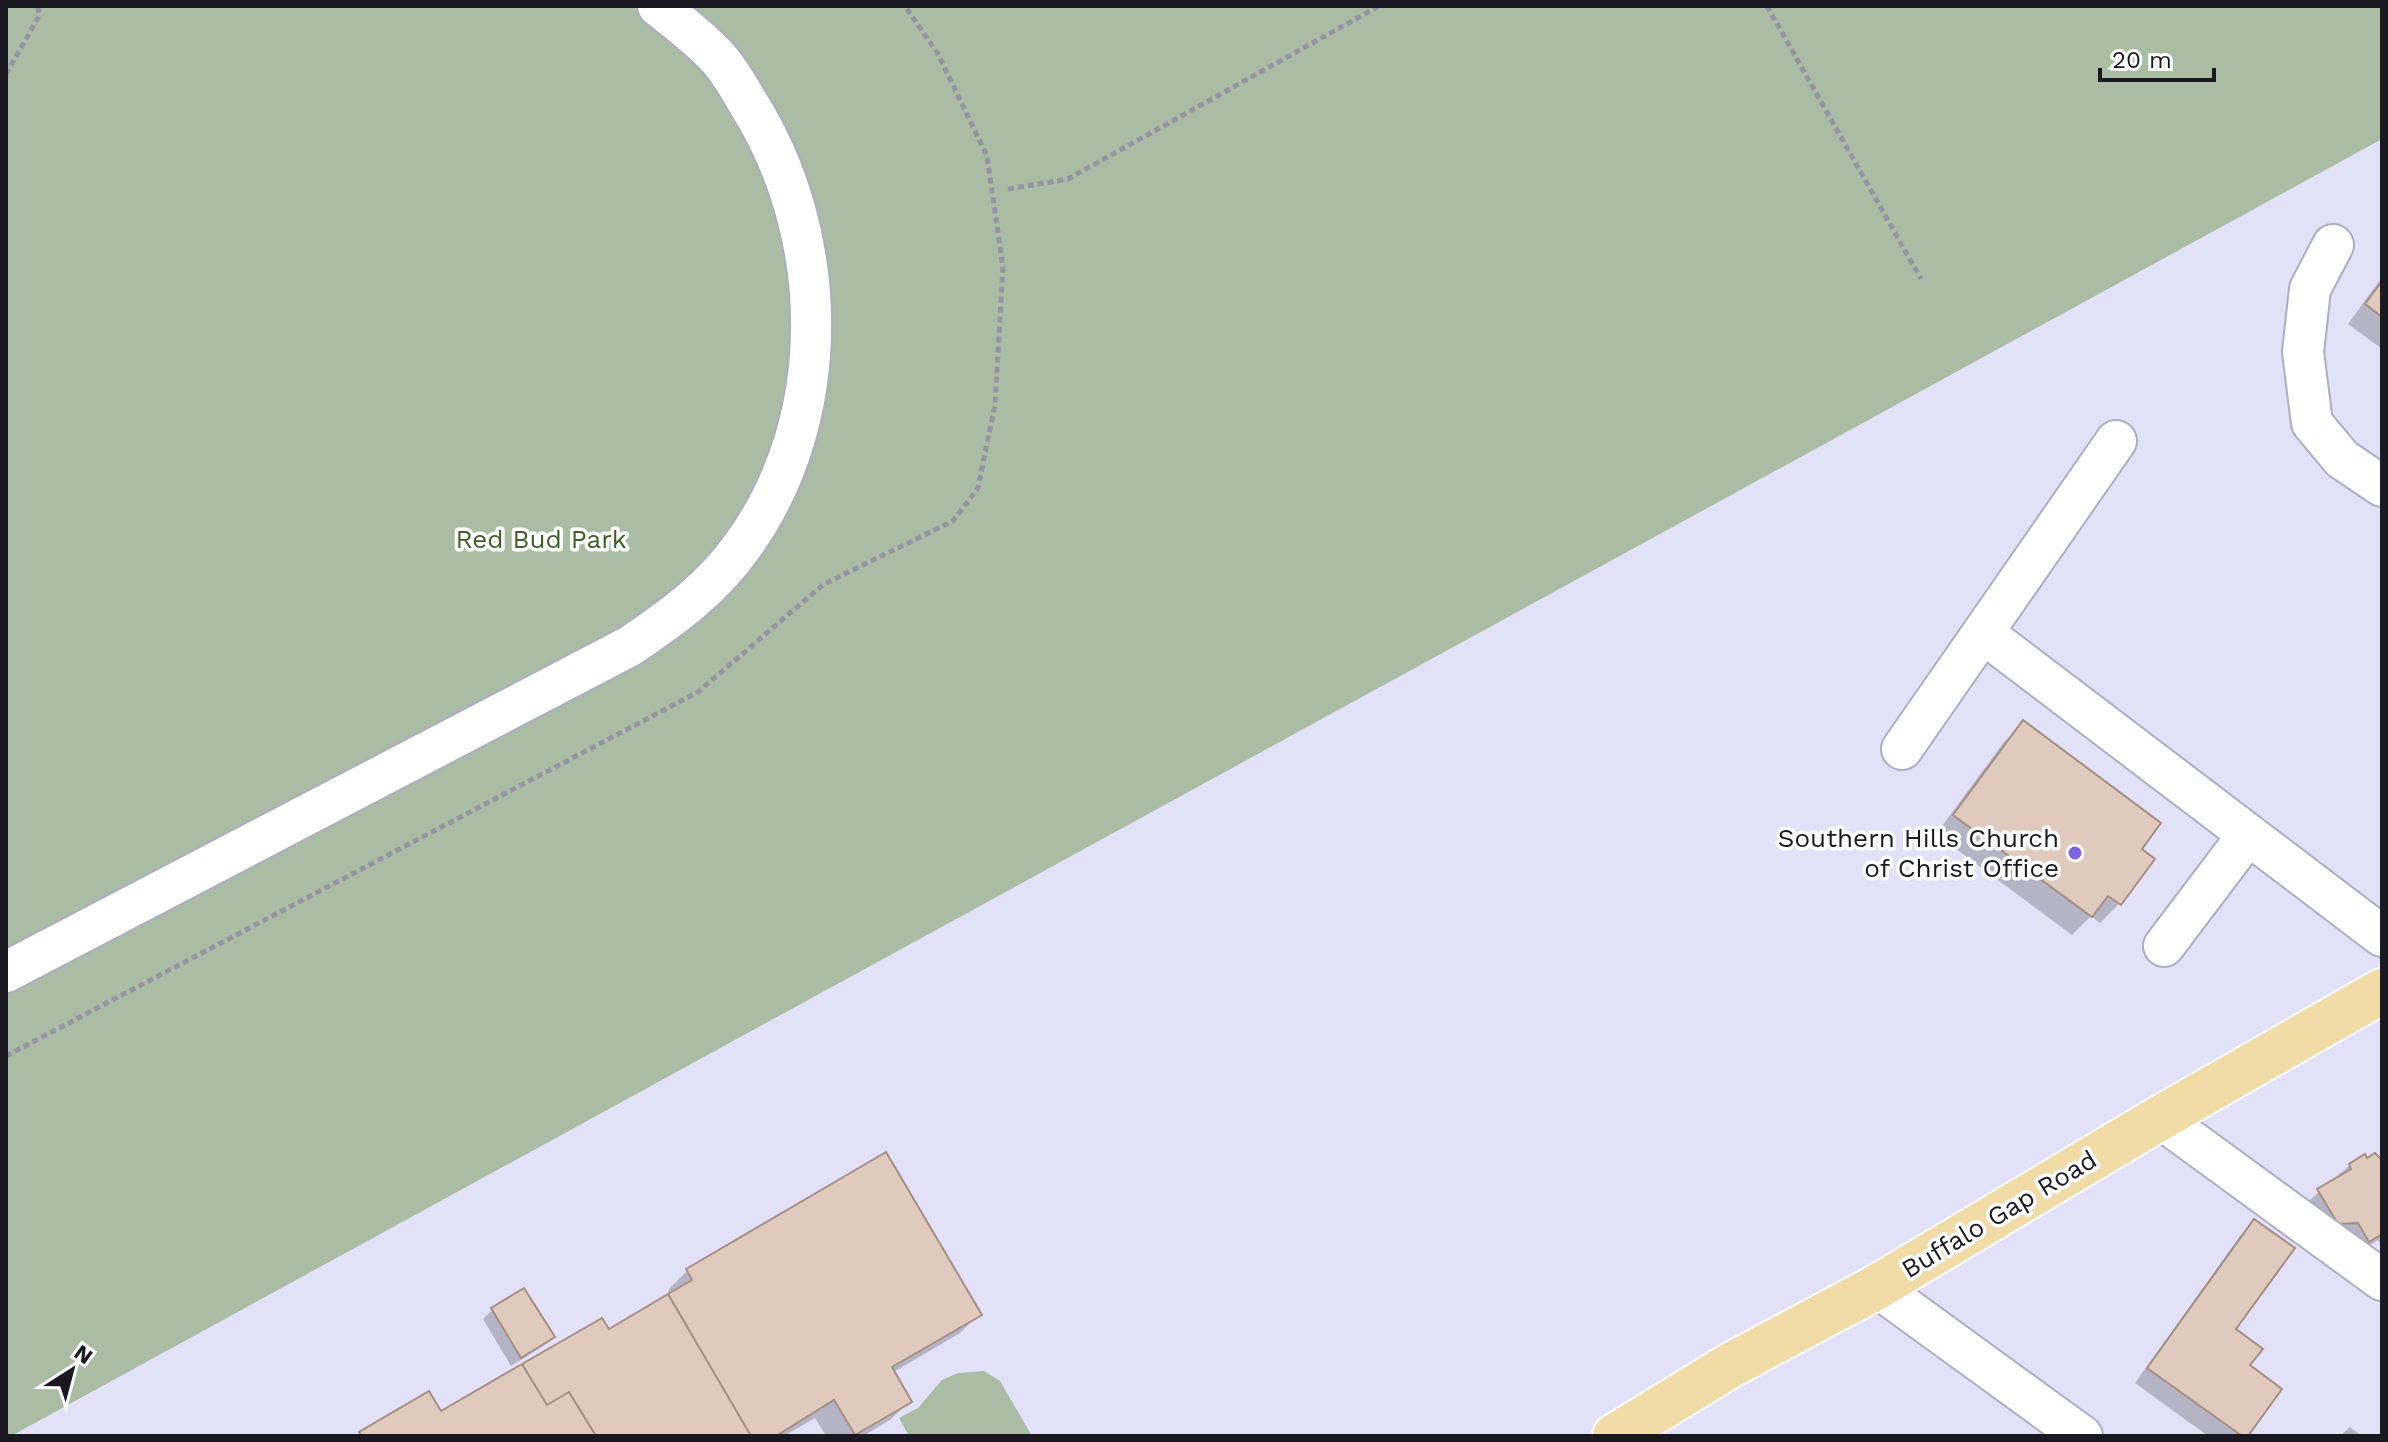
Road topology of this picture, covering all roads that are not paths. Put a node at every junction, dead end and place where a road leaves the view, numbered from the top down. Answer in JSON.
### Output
{"nodes":[{"id":1,"x":658,"y":6,"type":"edge"},
{"id":2,"x":2333,"y":245,"type":"dead end"},
{"id":3,"x":2116,"y":441,"type":"dead end"},
{"id":4,"x":2382,"y":486,"type":"edge"},
{"id":5,"x":1983,"y":633,"type":"junction"},
{"id":6,"x":1902,"y":749,"type":"dead end"},
{"id":7,"x":2248,"y":835,"type":"junction"},
{"id":8,"x":2382,"y":936,"type":"edge"},
{"id":9,"x":2164,"y":946,"type":"dead end"},
{"id":10,"x":6,"y":972,"type":"edge"},
{"id":11,"x":2382,"y":991,"type":"edge"},
{"id":12,"x":2160,"y":1118,"type":"junction"},
{"id":13,"x":2382,"y":1280,"type":"edge"},
{"id":14,"x":1877,"y":1287,"type":"junction"},
{"id":15,"x":1615,"y":1436,"type":"edge"},
{"id":16,"x":2082,"y":1436,"type":"edge"}],
"edges":[{"from":1,"to":10,"type":"street"},
{"from":2,"to":4,"type":"street"},
{"from":3,"to":5,"type":"street"},
{"from":5,"to":6,"type":"street"},
{"from":5,"to":7,"type":"street"},
{"from":7,"to":8,"type":"street"},
{"from":7,"to":9,"type":"street"},
{"from":11,"to":12,"type":"main road","name":"Buffalo Gap Road"},
{"from":12,"to":13,"type":"street"},
{"from":12,"to":14,"type":"main road","name":"Buffalo Gap Road"},
{"from":14,"to":15,"type":"main road","name":"Buffalo Gap Road"},
{"from":14,"to":16,"type":"street"}]}
